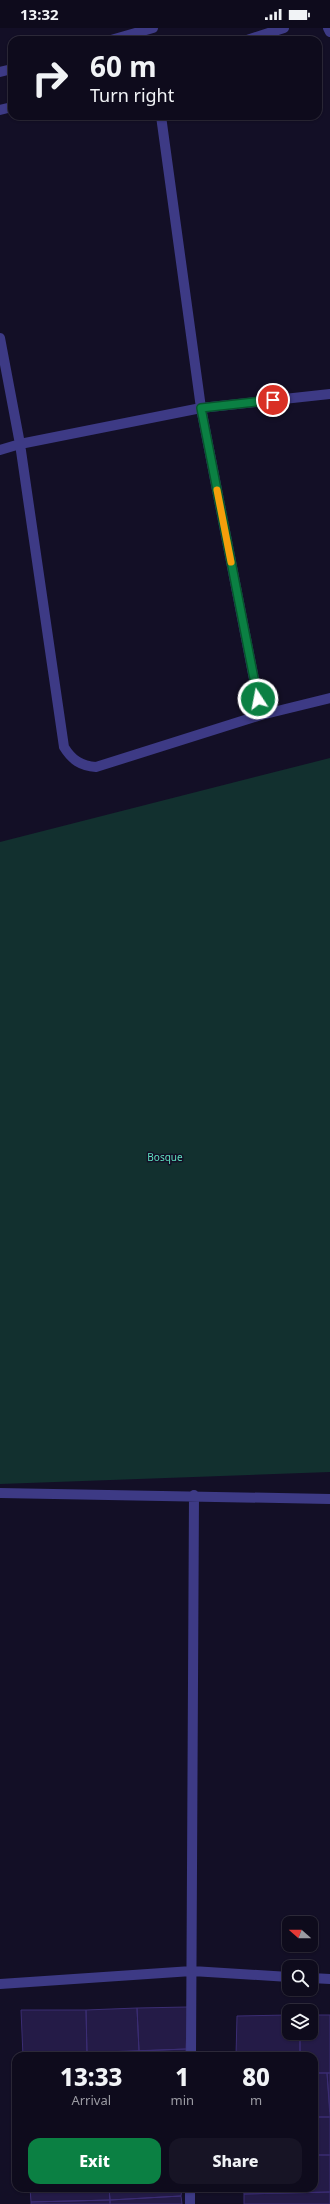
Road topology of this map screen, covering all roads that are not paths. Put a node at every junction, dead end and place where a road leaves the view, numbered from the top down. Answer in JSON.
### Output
{"nodes":[{"id":1,"x":153,"y":28,"type":"edge"},
{"id":2,"x":284,"y":28,"type":"edge"},
{"id":3,"x":328,"y":28,"type":"edge"},
{"id":4,"x":330,"y":32,"type":"edge"},
{"id":5,"x":125,"y":36,"type":"edge"},
{"id":6,"x":259,"y":36,"type":"edge"},
{"id":7,"x":162,"y":120,"type":"edge"},
{"id":8,"x":0,"y":338,"type":"edge"},
{"id":9,"x":330,"y":394,"type":"edge"},
{"id":10,"x":201,"y":408,"type":"junction"},
{"id":11,"x":20,"y":444,"type":"junction"},
{"id":12,"x":0,"y":450,"type":"edge"},
{"id":13,"x":330,"y":698,"type":"edge"},
{"id":14,"x":261,"y":715,"type":"junction"},
{"id":15,"x":0,"y":1493,"type":"edge"},
{"id":16,"x":194,"y":1495,"type":"junction"},
{"id":17,"x":330,"y":1499,"type":"edge"},
{"id":18,"x":192,"y":1971,"type":"junction"},
{"id":19,"x":282,"y":1976,"type":"edge"},
{"id":20,"x":318,"y":1978,"type":"edge"},
{"id":21,"x":330,"y":1979,"type":"edge"},
{"id":22,"x":0,"y":1984,"type":"edge"},
{"id":23,"x":191,"y":2052,"type":"edge"},
{"id":24,"x":190,"y":2192,"type":"edge"},
{"id":25,"x":190,"y":2204,"type":"edge"}],
"edges":[{"from":1,"to":5,"type":"street"},
{"from":2,"to":6,"type":"street"},
{"from":3,"to":4,"type":"street"},
{"from":7,"to":10,"type":"street"},
{"from":8,"to":11,"type":"street"},
{"from":9,"to":10,"type":"street"},
{"from":10,"to":11,"type":"street"},
{"from":10,"to":14,"type":"street"},
{"from":11,"to":12,"type":"street"},
{"from":11,"to":14,"type":"street"},
{"from":13,"to":14,"type":"street"},
{"from":15,"to":16,"type":"street"},
{"from":16,"to":17,"type":"street"},
{"from":16,"to":18,"type":"street"},
{"from":18,"to":19,"type":"street"},
{"from":18,"to":22,"type":"street"},
{"from":18,"to":23,"type":"street"},
{"from":20,"to":21,"type":"street"},
{"from":24,"to":25,"type":"street"}]}
